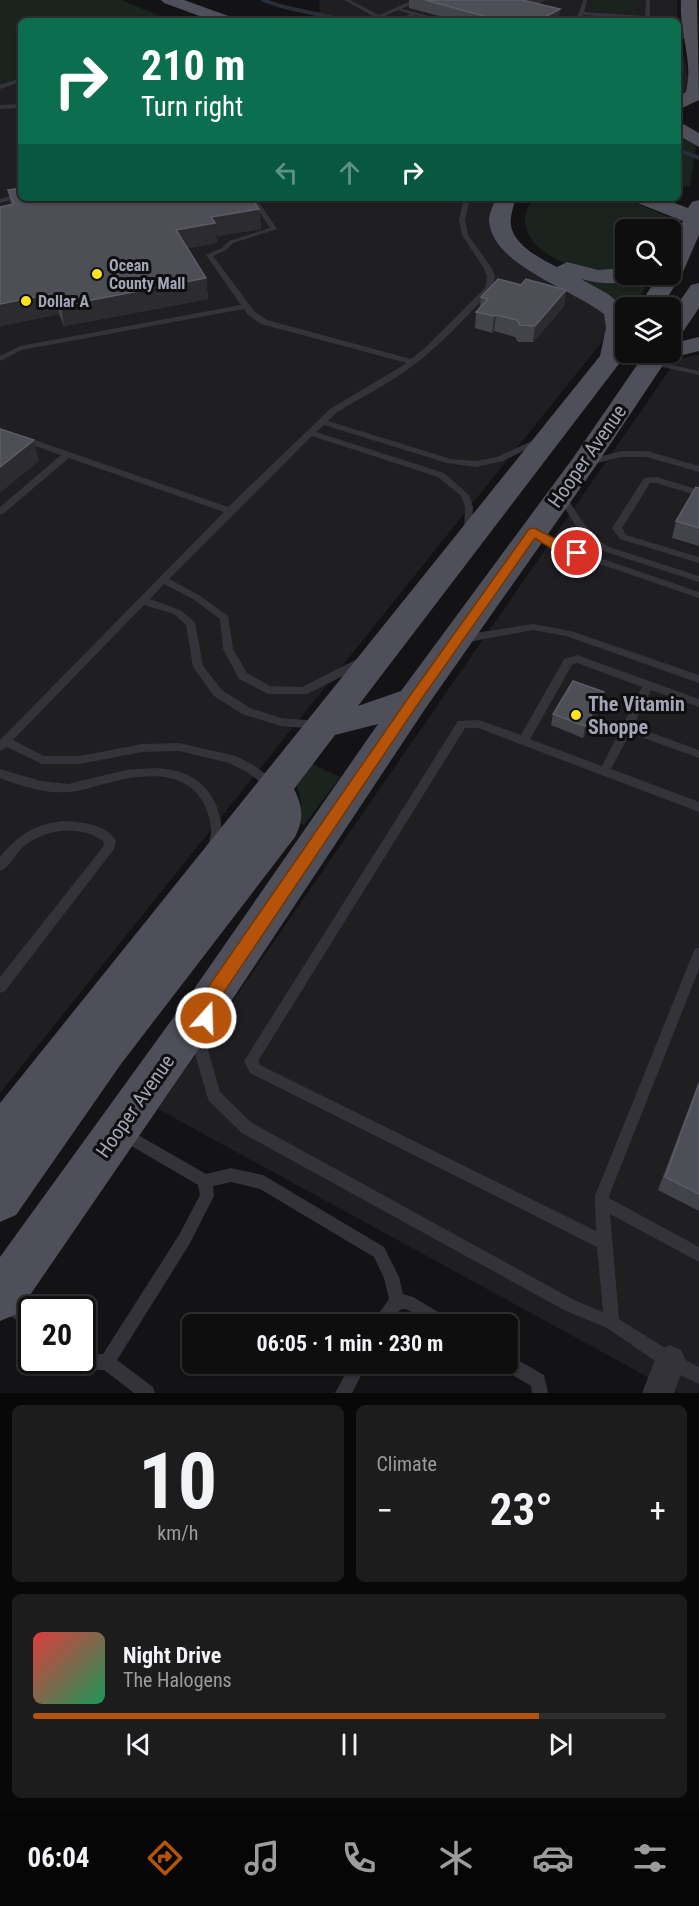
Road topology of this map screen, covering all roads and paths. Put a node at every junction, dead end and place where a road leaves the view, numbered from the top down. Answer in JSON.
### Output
{"nodes":[{"id":1,"x":346,"y":0,"type":"edge"},
{"id":2,"x":417,"y":0,"type":"edge"},
{"id":3,"x":585,"y":0,"type":"edge"},
{"id":4,"x":648,"y":0,"type":"edge"},
{"id":5,"x":689,"y":0,"type":"edge"},
{"id":6,"x":159,"y":3,"type":"edge"},
{"id":7,"x":398,"y":9,"type":"junction"},
{"id":8,"x":415,"y":13,"type":"junction"},
{"id":9,"x":582,"y":13,"type":"junction"},
{"id":10,"x":188,"y":18,"type":"edge"},
{"id":11,"x":202,"y":18,"type":"edge"},
{"id":12,"x":216,"y":18,"type":"edge"},
{"id":13,"x":379,"y":18,"type":"joint"},
{"id":14,"x":405,"y":18,"type":"edge"},
{"id":15,"x":434,"y":18,"type":"edge"},
{"id":16,"x":580,"y":18,"type":"edge"},
{"id":17,"x":683,"y":21,"type":"edge"},
{"id":18,"x":685,"y":38,"type":"edge"},
{"id":19,"x":699,"y":75,"type":"edge"},
{"id":20,"x":18,"y":81,"type":"edge"},
{"id":21,"x":0,"y":87,"type":"edge"},
{"id":22,"x":681,"y":103,"type":"edge"},
{"id":23,"x":18,"y":106,"type":"edge"},
{"id":24,"x":0,"y":107,"type":"edge"},
{"id":25,"x":681,"y":129,"type":"edge"},
{"id":26,"x":699,"y":141,"type":"edge"},
{"id":27,"x":18,"y":196,"type":"edge"},
{"id":28,"x":681,"y":198,"type":"edge"},
{"id":29,"x":0,"y":201,"type":"edge"},
{"id":30,"x":255,"y":201,"type":"edge"},
{"id":31,"x":466,"y":201,"type":"edge"},
{"id":32,"x":504,"y":201,"type":"edge"},
{"id":33,"x":522,"y":201,"type":"edge"},
{"id":34,"x":654,"y":201,"type":"edge"},
{"id":35,"x":698,"y":212,"type":"edge"},
{"id":36,"x":681,"y":247,"type":"edge"},
{"id":37,"x":615,"y":278,"type":"edge"},
{"id":38,"x":699,"y":290,"type":"edge"},
{"id":39,"x":246,"y":306,"type":"junction"},
{"id":40,"x":615,"y":311,"type":"edge"},
{"id":41,"x":681,"y":317,"type":"edge"},
{"id":42,"x":699,"y":344,"type":"edge"},
{"id":43,"x":681,"y":350,"type":"edge"},
{"id":44,"x":615,"y":353,"type":"edge"},
{"id":45,"x":0,"y":359,"type":"edge"},
{"id":46,"x":414,"y":362,"type":"junction"},
{"id":47,"x":656,"y":363,"type":"edge"},
{"id":48,"x":677,"y":363,"type":"edge"},
{"id":49,"x":699,"y":373,"type":"edge"},
{"id":50,"x":586,"y":389,"type":"junction"},
{"id":51,"x":324,"y":422,"type":"junction"},
{"id":52,"x":0,"y":430,"type":"edge"},
{"id":53,"x":310,"y":433,"type":"junction"},
{"id":54,"x":550,"y":435,"type":"junction"},
{"id":55,"x":68,"y":454,"type":"junction"},
{"id":56,"x":583,"y":464,"type":"junction"},
{"id":57,"x":699,"y":469,"type":"edge"},
{"id":58,"x":561,"y":493,"type":"junction"},
{"id":59,"x":699,"y":493,"type":"edge"},
{"id":60,"x":230,"y":511,"type":"junction"},
{"id":61,"x":0,"y":512,"type":"edge"},
{"id":62,"x":534,"y":532,"type":"junction"},
{"id":63,"x":469,"y":539,"type":"junction"},
{"id":64,"x":699,"y":560,"type":"edge"},
{"id":65,"x":699,"y":579,"type":"edge"},
{"id":66,"x":164,"y":580,"type":"junction"},
{"id":67,"x":699,"y":595,"type":"edge"},
{"id":68,"x":144,"y":601,"type":"junction"},
{"id":69,"x":457,"y":640,"type":"junction"},
{"id":70,"x":381,"y":652,"type":"junction"},
{"id":71,"x":699,"y":679,"type":"edge"},
{"id":72,"x":649,"y":684,"type":"junction"},
{"id":73,"x":413,"y":700,"type":"junction"},
{"id":74,"x":699,"y":703,"type":"edge"},
{"id":75,"x":321,"y":725,"type":"junction"},
{"id":76,"x":627,"y":728,"type":"junction"},
{"id":77,"x":523,"y":741,"type":"junction"},
{"id":78,"x":3,"y":744,"type":"edge"},
{"id":79,"x":699,"y":754,"type":"edge"},
{"id":80,"x":605,"y":771,"type":"junction"},
{"id":81,"x":0,"y":773,"type":"edge"},
{"id":82,"x":274,"y":787,"type":"junction"},
{"id":83,"x":699,"y":807,"type":"edge"},
{"id":84,"x":0,"y":867,"type":"edge"},
{"id":85,"x":204,"y":879,"type":"junction"},
{"id":86,"x":699,"y":953,"type":"edge"},
{"id":87,"x":0,"y":987,"type":"edge"},
{"id":88,"x":208,"y":1002,"type":"junction"},
{"id":89,"x":118,"y":1130,"type":"junction"},
{"id":90,"x":0,"y":1138,"type":"edge"},
{"id":91,"x":205,"y":1181,"type":"junction"},
{"id":92,"x":0,"y":1199,"type":"edge"},
{"id":93,"x":602,"y":1202,"type":"junction"},
{"id":94,"x":604,"y":1243,"type":"junction"},
{"id":95,"x":699,"y":1255,"type":"edge"},
{"id":96,"x":0,"y":1299,"type":"edge"},
{"id":97,"x":397,"y":1301,"type":"junction"},
{"id":98,"x":18,"y":1311,"type":"edge"},
{"id":99,"x":387,"y":1314,"type":"edge"},
{"id":100,"x":428,"y":1314,"type":"edge"},
{"id":101,"x":612,"y":1323,"type":"junction"},
{"id":102,"x":670,"y":1361,"type":"junction"},
{"id":103,"x":96,"y":1362,"type":"edge"},
{"id":104,"x":107,"y":1362,"type":"junction"},
{"id":105,"x":518,"y":1369,"type":"edge"},
{"id":106,"x":353,"y":1374,"type":"edge"},
{"id":107,"x":699,"y":1376,"type":"edge"},
{"id":108,"x":147,"y":1393,"type":"edge"},
{"id":109,"x":343,"y":1393,"type":"edge"},
{"id":110,"x":540,"y":1393,"type":"edge"},
{"id":111,"x":658,"y":1393,"type":"edge"}],
"edges":[{"from":1,"to":13,"type":"lane"},
{"from":2,"to":7,"type":"lane"},
{"from":3,"to":9,"type":"lane"},
{"from":4,"to":9,"type":"lane"},
{"from":5,"to":17,"type":"main road"},
{"from":6,"to":10,"type":"main road"},
{"from":6,"to":11,"type":"main road"},
{"from":6,"to":12,"type":"main road"},
{"from":7,"to":8,"type":"lane"},
{"from":7,"to":13,"type":"lane"},
{"from":8,"to":14,"type":"lane"},
{"from":8,"to":15,"type":"lane"},
{"from":9,"to":16,"type":"lane"},
{"from":17,"to":18,"type":"main road"},
{"from":18,"to":19,"type":"main road"},
{"from":19,"to":22,"type":"main road"},
{"from":20,"to":21,"type":"lane"},
{"from":23,"to":24,"type":"lane"},
{"from":25,"to":26,"type":"main road"},
{"from":27,"to":29,"type":"lane"},
{"from":28,"to":35,"type":"main road"},
{"from":30,"to":39,"type":"lane"},
{"from":31,"to":46,"type":"lane"},
{"from":32,"to":40,"type":"main road"},
{"from":33,"to":37,"type":"main road"},
{"from":34,"to":35,"type":"main road"},
{"from":35,"to":36,"type":"main road"},
{"from":38,"to":41,"type":"main road"},
{"from":39,"to":45,"type":"lane"},
{"from":39,"to":46,"type":"lane"},
{"from":42,"to":43,"type":"main road"},
{"from":44,"to":50,"type":"main road","name":"Hooper Avenue"},
{"from":46,"to":51,"type":"lane"},
{"from":47,"to":56,"type":"main road","name":"Hooper Avenue"},
{"from":48,"to":49,"type":"lane"},
{"from":50,"to":54,"type":"main road","name":"Hooper Avenue"},
{"from":50,"to":62,"type":"main road"},
{"from":51,"to":53,"type":"lane"},
{"from":51,"to":54,"type":"lane"},
{"from":52,"to":55,"type":"lane"},
{"from":53,"to":60,"type":"lane"},
{"from":53,"to":63,"type":"lane"},
{"from":54,"to":63,"type":"main road","name":"Hooper Avenue"},
{"from":55,"to":60,"type":"lane"},
{"from":55,"to":61,"type":"lane"},
{"from":56,"to":57,"type":"lane"},
{"from":56,"to":58,"type":"main road","name":"Hooper Avenue"},
{"from":58,"to":62,"type":"main road","name":"Hooper Avenue"},
{"from":58,"to":65,"type":"lane"},
{"from":59,"to":64,"type":"lane"},
{"from":60,"to":66,"type":"lane"},
{"from":62,"to":67,"type":"lane"},
{"from":62,"to":69,"type":"main road","name":"Hooper Avenue"},
{"from":63,"to":70,"type":"main road","name":"Hooper Avenue"},
{"from":66,"to":68,"type":"lane"},
{"from":66,"to":70,"type":"lane"},
{"from":68,"to":75,"type":"lane"},
{"from":68,"to":78,"type":"lane"},
{"from":69,"to":71,"type":"lane"},
{"from":69,"to":73,"type":"main road","name":"Hooper Avenue"},
{"from":70,"to":75,"type":"main road","name":"Hooper Avenue"},
{"from":72,"to":74,"type":"lane"},
{"from":72,"to":76,"type":"lane"},
{"from":72,"to":77,"type":"lane"},
{"from":73,"to":75,"type":"main road"},
{"from":73,"to":88,"type":"main road","name":"Hooper Avenue"},
{"from":75,"to":82,"type":"main road","name":"Hooper Avenue"},
{"from":76,"to":79,"type":"lane"},
{"from":76,"to":80,"type":"lane"},
{"from":77,"to":80,"type":"lane"},
{"from":77,"to":94,"type":"lane"},
{"from":78,"to":82,"type":"lane"},
{"from":80,"to":83,"type":"lane"},
{"from":81,"to":85,"type":"lane"},
{"from":82,"to":85,"type":"main road","name":"Hooper Avenue"},
{"from":82,"to":92,"type":"main road"},
{"from":84,"to":87,"type":"lane"},
{"from":85,"to":90,"type":"main road","name":"Hooper Avenue"},
{"from":86,"to":93,"type":"lane"},
{"from":88,"to":89,"type":"main road","name":"Hooper Avenue"},
{"from":88,"to":101,"type":"lane"},
{"from":89,"to":91,"type":"lane"},
{"from":89,"to":96,"type":"main road","name":"Hooper Avenue"},
{"from":91,"to":97,"type":"lane"},
{"from":91,"to":104,"type":"lane"},
{"from":93,"to":94,"type":"lane"},
{"from":93,"to":95,"type":"lane"},
{"from":94,"to":101,"type":"lane"},
{"from":96,"to":98,"type":"lane"},
{"from":97,"to":99,"type":"lane"},
{"from":97,"to":100,"type":"lane"},
{"from":101,"to":102,"type":"lane"},
{"from":102,"to":107,"type":"lane"},
{"from":102,"to":111,"type":"street"},
{"from":103,"to":104,"type":"lane"},
{"from":104,"to":108,"type":"lane"},
{"from":105,"to":110,"type":"lane"},
{"from":106,"to":109,"type":"lane"}]}
